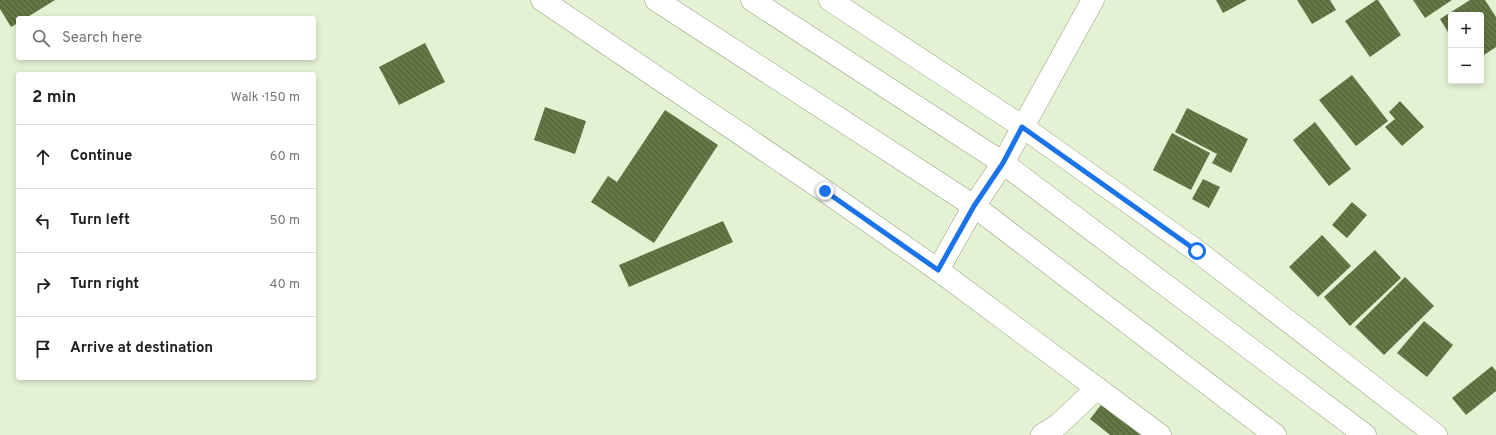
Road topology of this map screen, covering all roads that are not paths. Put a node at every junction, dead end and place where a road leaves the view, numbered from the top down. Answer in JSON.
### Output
{"nodes":[{"id":1,"x":542,"y":0,"type":"edge"},
{"id":2,"x":656,"y":0,"type":"edge"},
{"id":3,"x":752,"y":0,"type":"edge"},
{"id":4,"x":830,"y":0,"type":"edge"},
{"id":5,"x":1093,"y":0,"type":"edge"},
{"id":6,"x":1022,"y":127,"type":"junction"},
{"id":7,"x":1003,"y":163,"type":"junction"},
{"id":8,"x":974,"y":206,"type":"junction"},
{"id":9,"x":938,"y":270,"type":"junction"},
{"id":10,"x":1096,"y":388,"type":"junction"},
{"id":11,"x":1042,"y":435,"type":"edge"},
{"id":12,"x":1160,"y":435,"type":"edge"},
{"id":13,"x":1275,"y":435,"type":"edge"},
{"id":14,"x":1365,"y":435,"type":"edge"},
{"id":15,"x":1436,"y":435,"type":"edge"}],
"edges":[{"from":1,"to":9,"type":"street"},
{"from":2,"to":8,"type":"street"},
{"from":3,"to":7,"type":"street"},
{"from":4,"to":6,"type":"street"},
{"from":5,"to":6,"type":"street"},
{"from":6,"to":7,"type":"street"},
{"from":6,"to":15,"type":"street"},
{"from":7,"to":8,"type":"street"},
{"from":7,"to":14,"type":"street"},
{"from":8,"to":9,"type":"street"},
{"from":8,"to":13,"type":"street"},
{"from":9,"to":10,"type":"street"},
{"from":10,"to":11,"type":"street"},
{"from":10,"to":12,"type":"street"}]}
